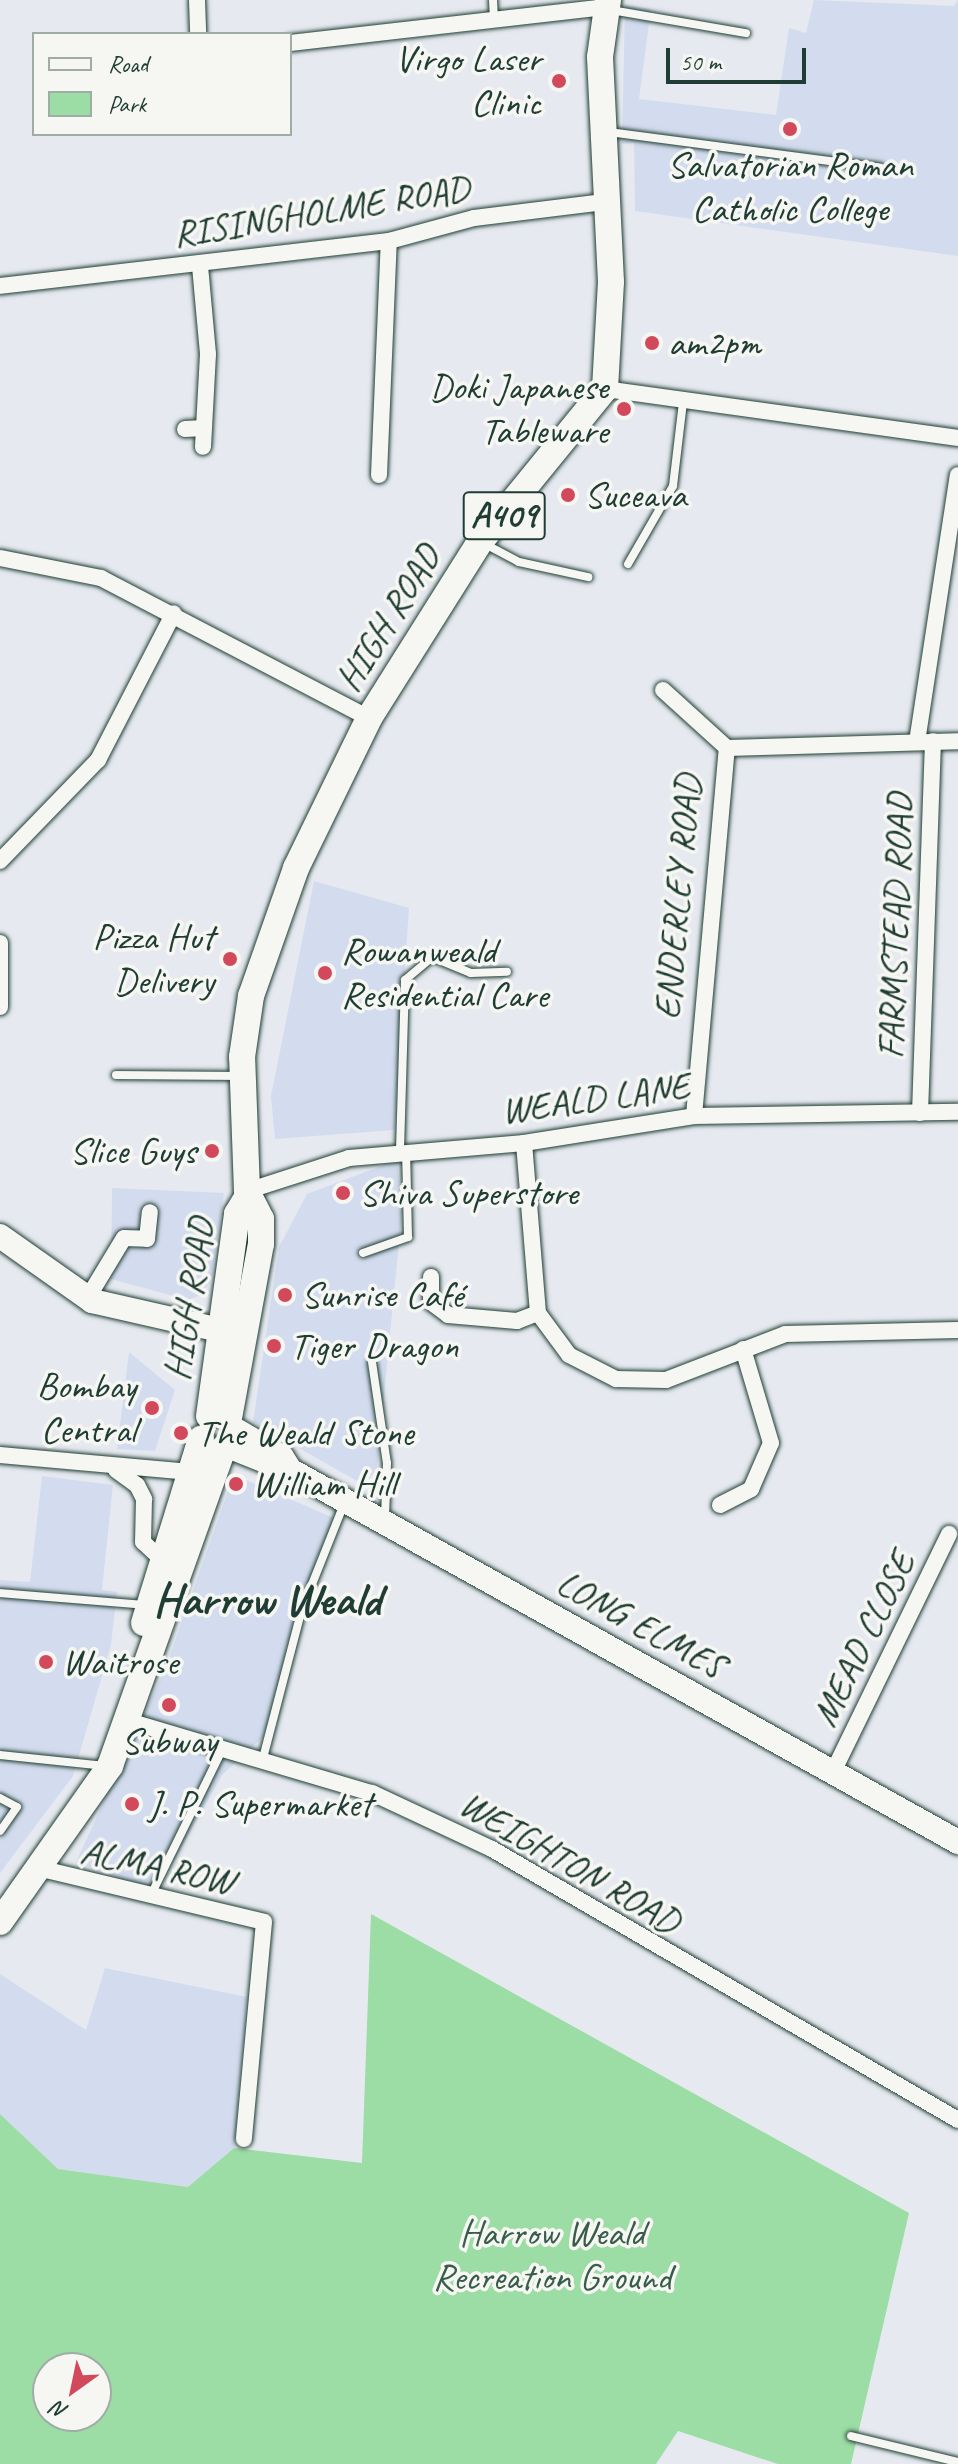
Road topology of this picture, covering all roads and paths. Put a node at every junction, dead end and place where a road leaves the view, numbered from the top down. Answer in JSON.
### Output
{"nodes":[{"id":1,"x":197,"y":0,"type":"edge"},
{"id":2,"x":493,"y":0,"type":"edge"},
{"id":3,"x":607,"y":6,"type":"edge"},
{"id":4,"x":494,"y":20,"type":"junction"},
{"id":5,"x":198,"y":32,"type":"edge"},
{"id":6,"x":746,"y":33,"type":"dead end"},
{"id":7,"x":292,"y":43,"type":"edge"},
{"id":8,"x":604,"y":132,"type":"junction"},
{"id":9,"x":881,"y":168,"type":"dead end"},
{"id":10,"x":604,"y":202,"type":"junction"},
{"id":11,"x":389,"y":241,"type":"junction"},
{"id":12,"x":200,"y":266,"type":"junction"},
{"id":13,"x":0,"y":286,"type":"edge"},
{"id":14,"x":605,"y":389,"type":"junction"},
{"id":15,"x":683,"y":402,"type":"junction"},
{"id":16,"x":204,"y":428,"type":"junction"},
{"id":17,"x":185,"y":429,"type":"dead end"},
{"id":18,"x":958,"y":438,"type":"edge"},
{"id":19,"x":203,"y":447,"type":"dead end"},
{"id":20,"x":379,"y":475,"type":"dead end"},
{"id":21,"x":958,"y":475,"type":"edge"},
{"id":22,"x":480,"y":542,"type":"junction"},
{"id":23,"x":0,"y":558,"type":"edge"},
{"id":24,"x":628,"y":564,"type":"dead end"},
{"id":25,"x":588,"y":577,"type":"dead end"},
{"id":26,"x":174,"y":613,"type":"junction"},
{"id":27,"x":663,"y":690,"type":"dead end"},
{"id":28,"x":369,"y":718,"type":"junction"},
{"id":29,"x":958,"y":741,"type":"edge"},
{"id":30,"x":925,"y":742,"type":"junction"},
{"id":31,"x":727,"y":748,"type":"junction"},
{"id":32,"x":1,"y":854,"type":"edge"},
{"id":33,"x":0,"y":943,"type":"edge"},
{"id":34,"x":507,"y":972,"type":"dead end"},
{"id":35,"x":0,"y":1007,"type":"edge"},
{"id":36,"x":116,"y":1075,"type":"dead end"},
{"id":37,"x":240,"y":1076,"type":"junction"},
{"id":38,"x":958,"y":1112,"type":"edge"},
{"id":39,"x":920,"y":1113,"type":"junction"},
{"id":40,"x":694,"y":1116,"type":"junction"},
{"id":41,"x":524,"y":1143,"type":"junction"},
{"id":42,"x":403,"y":1150,"type":"junction"},
{"id":43,"x":247,"y":1193,"type":"junction"},
{"id":44,"x":150,"y":1212,"type":"dead end"},
{"id":45,"x":0,"y":1236,"type":"edge"},
{"id":46,"x":363,"y":1253,"type":"dead end"},
{"id":47,"x":431,"y":1277,"type":"dead end"},
{"id":48,"x":87,"y":1299,"type":"junction"},
{"id":49,"x":538,"y":1313,"type":"junction"},
{"id":50,"x":958,"y":1330,"type":"edge"},
{"id":51,"x":232,"y":1334,"type":"junction"},
{"id":52,"x":743,"y":1349,"type":"junction"},
{"id":53,"x":372,"y":1362,"type":"dead end"},
{"id":54,"x":221,"y":1433,"type":"junction"},
{"id":55,"x":0,"y":1455,"type":"edge"},
{"id":56,"x":116,"y":1470,"type":"junction"},
{"id":57,"x":190,"y":1472,"type":"junction"},
{"id":58,"x":345,"y":1501,"type":"junction"},
{"id":59,"x":720,"y":1505,"type":"dead end"},
{"id":60,"x":385,"y":1523,"type":"junction"},
{"id":61,"x":949,"y":1534,"type":"dead end"},
{"id":62,"x":170,"y":1565,"type":"junction"},
{"id":63,"x":0,"y":1593,"type":"edge"},
{"id":64,"x":149,"y":1605,"type":"junction"},
{"id":65,"x":142,"y":1662,"type":"junction"},
{"id":66,"x":125,"y":1720,"type":"junction"},
{"id":67,"x":222,"y":1750,"type":"junction"},
{"id":68,"x":0,"y":1755,"type":"edge"},
{"id":69,"x":262,"y":1762,"type":"junction"},
{"id":70,"x":110,"y":1766,"type":"junction"},
{"id":71,"x":833,"y":1772,"type":"junction"},
{"id":72,"x":0,"y":1798,"type":"edge"},
{"id":73,"x":0,"y":1831,"type":"edge"},
{"id":74,"x":958,"y":1842,"type":"edge"},
{"id":75,"x":38,"y":1868,"type":"junction"},
{"id":76,"x":152,"y":1893,"type":"junction"},
{"id":77,"x":0,"y":1922,"type":"edge"},
{"id":78,"x":958,"y":2120,"type":"edge"},
{"id":79,"x":244,"y":2139,"type":"dead end"},
{"id":80,"x":851,"y":2436,"type":"dead end"},
{"id":81,"x":958,"y":2462,"type":"edge"}],
"edges":[{"from":1,"to":5,"type":"street"},
{"from":2,"to":4,"type":"lane"},
{"from":3,"to":4,"type":"street"},
{"from":3,"to":6,"type":"lane"},
{"from":3,"to":8,"type":"main road"},
{"from":4,"to":7,"type":"street"},
{"from":8,"to":9,"type":"lane"},
{"from":8,"to":10,"type":"main road"},
{"from":10,"to":11,"type":"street","name":"RISINGHOLME ROAD"},
{"from":10,"to":14,"type":"main road"},
{"from":11,"to":12,"type":"street","name":"RISINGHOLME ROAD"},
{"from":11,"to":20,"type":"street"},
{"from":12,"to":13,"type":"street","name":"RISINGHOLME ROAD"},
{"from":12,"to":16,"type":"street"},
{"from":14,"to":15,"type":"street"},
{"from":14,"to":22,"type":"main road","name":"HIGH ROAD","number":"A409"},
{"from":15,"to":18,"type":"street"},
{"from":15,"to":24,"type":"lane"},
{"from":16,"to":17,"type":"street"},
{"from":16,"to":19,"type":"street"},
{"from":21,"to":30,"type":"street","name":"FARMSTEAD ROAD"},
{"from":22,"to":25,"type":"lane"},
{"from":22,"to":28,"type":"main road","name":"HIGH ROAD","number":"A409"},
{"from":23,"to":26,"type":"street"},
{"from":26,"to":28,"type":"street"},
{"from":26,"to":32,"type":"street"},
{"from":27,"to":31,"type":"street"},
{"from":28,"to":37,"type":"main road","name":"HIGH ROAD","number":"A409"},
{"from":29,"to":30,"type":"street","name":"ENDERLEY ROAD"},
{"from":30,"to":31,"type":"street","name":"ENDERLEY ROAD"},
{"from":30,"to":39,"type":"street","name":"FARMSTEAD ROAD"},
{"from":31,"to":40,"type":"street","name":"ENDERLEY ROAD"},
{"from":33,"to":35,"type":"street"},
{"from":34,"to":42,"type":"lane"},
{"from":36,"to":37,"type":"lane"},
{"from":37,"to":43,"type":"main road","name":"HIGH ROAD","number":"A409"},
{"from":38,"to":39,"type":"street","name":"WEALD LANE"},
{"from":39,"to":40,"type":"street","name":"WEALD LANE"},
{"from":40,"to":41,"type":"street","name":"WEALD LANE"},
{"from":41,"to":42,"type":"street","name":"WEALD LANE"},
{"from":41,"to":49,"type":"street"},
{"from":42,"to":43,"type":"street","name":"WEALD LANE"},
{"from":42,"to":46,"type":"lane"},
{"from":43,"to":51,"type":"main road","name":"HIGH ROAD","number":"A409"},
{"from":44,"to":48,"type":"street"},
{"from":45,"to":48,"type":"street"},
{"from":47,"to":49,"type":"street"},
{"from":48,"to":51,"type":"street"},
{"from":49,"to":52,"type":"street"},
{"from":50,"to":52,"type":"street"},
{"from":51,"to":54,"type":"main road","name":"HIGH ROAD","number":"A409"},
{"from":52,"to":59,"type":"street"},
{"from":53,"to":60,"type":"lane"},
{"from":54,"to":57,"type":"main road","name":"HIGH ROAD","number":"A409"},
{"from":54,"to":58,"type":"street","name":"LONG ELMES"},
{"from":54,"to":62,"type":"main road","name":"HIGH ROAD","number":"A409"},
{"from":55,"to":56,"type":"street"},
{"from":56,"to":57,"type":"street"},
{"from":56,"to":62,"type":"street"},
{"from":57,"to":62,"type":"main road","name":"HIGH ROAD","number":"A409"},
{"from":58,"to":60,"type":"street","name":"LONG ELMES"},
{"from":58,"to":69,"type":"lane"},
{"from":60,"to":71,"type":"street","name":"LONG ELMES"},
{"from":61,"to":71,"type":"street","name":"MEAD CLOSE"},
{"from":62,"to":64,"type":"main road","name":"HIGH ROAD","number":"A409"},
{"from":62,"to":65,"type":"main road","name":"HIGH ROAD","number":"A409"},
{"from":63,"to":64,"type":"lane"},
{"from":64,"to":65,"type":"main road","name":"HIGH ROAD","number":"A409"},
{"from":65,"to":66,"type":"main road","name":"HIGH ROAD","number":"A409"},
{"from":66,"to":67,"type":"street","name":"WEIGHTON ROAD"},
{"from":66,"to":70,"type":"main road","name":"HIGH ROAD","number":"A409"},
{"from":67,"to":69,"type":"street","name":"WEIGHTON ROAD"},
{"from":67,"to":76,"type":"lane"},
{"from":68,"to":70,"type":"lane"},
{"from":69,"to":78,"type":"street","name":"WEIGHTON ROAD"},
{"from":70,"to":75,"type":"main road","name":"HIGH ROAD","number":"A409"},
{"from":71,"to":74,"type":"street","name":"LONG ELMES"},
{"from":72,"to":73,"type":"lane"},
{"from":75,"to":76,"type":"street","name":"ALMA ROW"},
{"from":75,"to":77,"type":"main road","name":"HIGH ROAD","number":"A409"},
{"from":76,"to":79,"type":"street","name":"ALMA ROW"},
{"from":80,"to":81,"type":"lane"}]}
